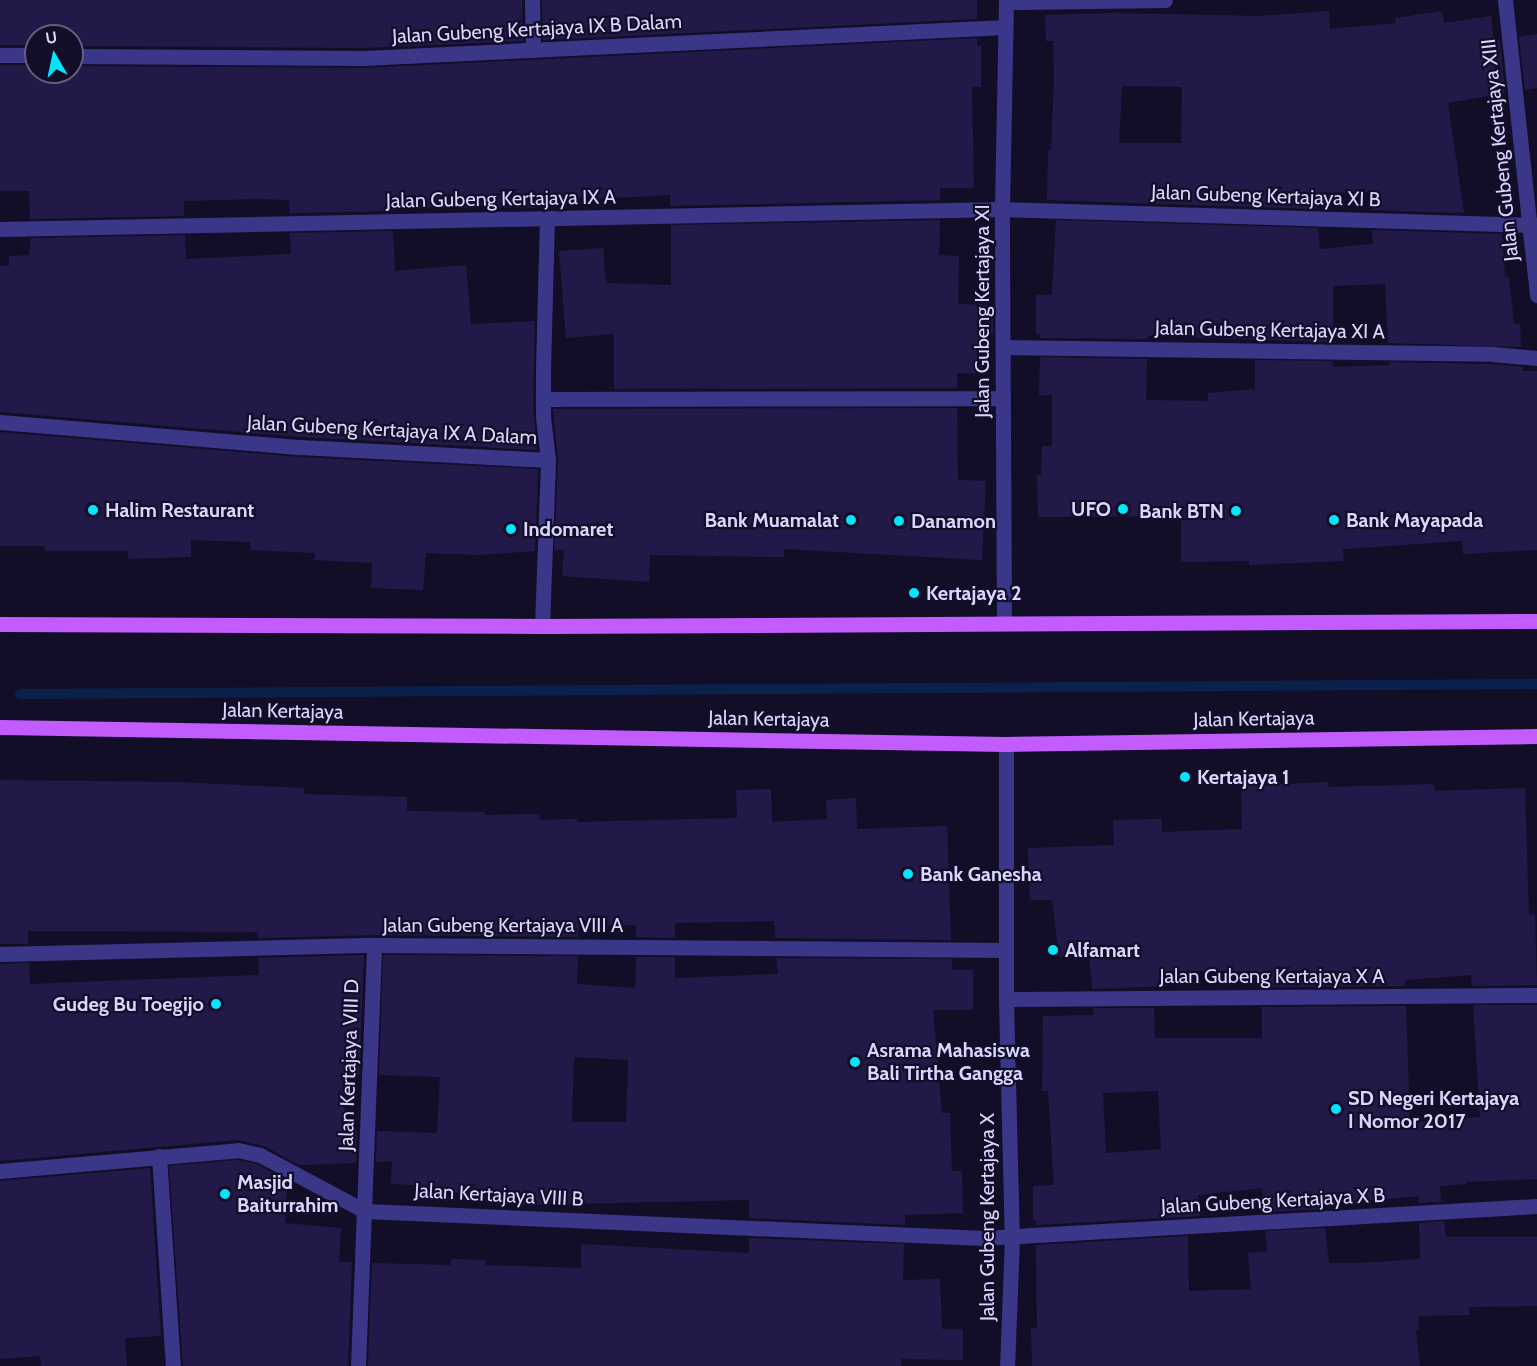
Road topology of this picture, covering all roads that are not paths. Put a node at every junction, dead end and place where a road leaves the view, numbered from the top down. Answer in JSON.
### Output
{"nodes":[{"id":1,"x":532,"y":0,"type":"edge"},
{"id":2,"x":1165,"y":0,"type":"edge"},
{"id":3,"x":1505,"y":0,"type":"edge"},
{"id":4,"x":1006,"y":1,"type":"edge"},
{"id":5,"x":1005,"y":27,"type":"junction"},
{"id":6,"x":533,"y":50,"type":"junction"},
{"id":7,"x":0,"y":55,"type":"edge"},
{"id":8,"x":24,"y":55,"type":"edge"},
{"id":9,"x":84,"y":56,"type":"edge"},
{"id":10,"x":1002,"y":209,"type":"junction"},
{"id":11,"x":547,"y":219,"type":"junction"},
{"id":12,"x":1532,"y":226,"type":"edge"},
{"id":13,"x":0,"y":229,"type":"edge"},
{"id":14,"x":1537,"y":295,"type":"edge"},
{"id":15,"x":1003,"y":347,"type":"junction"},
{"id":16,"x":1537,"y":358,"type":"edge"},
{"id":17,"x":1002,"y":398,"type":"junction"},
{"id":18,"x":543,"y":399,"type":"junction"},
{"id":19,"x":0,"y":422,"type":"edge"},
{"id":20,"x":548,"y":460,"type":"junction"},
{"id":21,"x":1537,"y":621,"type":"edge"},
{"id":22,"x":1004,"y":623,"type":"junction"},
{"id":23,"x":0,"y":624,"type":"edge"},
{"id":24,"x":542,"y":626,"type":"junction"},
{"id":25,"x":0,"y":727,"type":"edge"},
{"id":26,"x":1537,"y":736,"type":"edge"},
{"id":27,"x":1006,"y":744,"type":"junction"},
{"id":28,"x":374,"y":945,"type":"junction"},
{"id":29,"x":1006,"y":950,"type":"junction"},
{"id":30,"x":0,"y":954,"type":"edge"},
{"id":31,"x":1537,"y":995,"type":"edge"},
{"id":32,"x":1006,"y":999,"type":"junction"},
{"id":33,"x":159,"y":1156,"type":"junction"},
{"id":34,"x":0,"y":1172,"type":"edge"},
{"id":35,"x":1537,"y":1206,"type":"edge"},
{"id":36,"x":364,"y":1210,"type":"junction"},
{"id":37,"x":1012,"y":1238,"type":"junction"},
{"id":38,"x":173,"y":1366,"type":"edge"},
{"id":39,"x":358,"y":1366,"type":"edge"},
{"id":40,"x":1007,"y":1366,"type":"edge"}],
"edges":[{"from":1,"to":6,"type":"street"},
{"from":2,"to":4,"type":"street"},
{"from":3,"to":12,"type":"street","name":"Jalan Gubeng Kertajaya XIII"},
{"from":4,"to":5,"type":"street","name":"Jalan Gubeng Kertajaya XI"},
{"from":5,"to":6,"type":"street","name":"Jalan Gubeng Kertajaya IX B Dalam"},
{"from":5,"to":10,"type":"street","name":"Jalan Gubeng Kertajaya XI"},
{"from":6,"to":9,"type":"street","name":"Jalan Gubeng Kertajaya IX B Dalam"},
{"from":7,"to":8,"type":"street"},
{"from":10,"to":11,"type":"street","name":"Jalan Gubeng Kertajaya IX A"},
{"from":10,"to":12,"type":"street","name":"Jalan Gubeng Kertajaya XI B"},
{"from":10,"to":15,"type":"street","name":"Jalan Gubeng Kertajaya XI"},
{"from":11,"to":13,"type":"street","name":"Jalan Gubeng Kertajaya IX A"},
{"from":11,"to":18,"type":"street"},
{"from":12,"to":14,"type":"street","name":"Jalan Gubeng Kertajaya XIII"},
{"from":15,"to":16,"type":"street","name":"Jalan Gubeng Kertajaya XI A"},
{"from":15,"to":17,"type":"street","name":"Jalan Gubeng Kertajaya XI"},
{"from":17,"to":18,"type":"street","name":"Jalan Gubeng Kertajaya IX A Dalam"},
{"from":17,"to":22,"type":"street","name":"Jalan Gubeng Kertajaya XI"},
{"from":18,"to":20,"type":"street","name":"Jalan Gubeng Kertajaya IX A Dalam"},
{"from":19,"to":20,"type":"street","name":"Jalan Gubeng Kertajaya IX A Dalam"},
{"from":20,"to":24,"type":"street"},
{"from":21,"to":22,"type":"main road"},
{"from":22,"to":24,"type":"main road"},
{"from":23,"to":24,"type":"main road"},
{"from":25,"to":27,"type":"main road","name":"Jalan Kertajaya"},
{"from":26,"to":27,"type":"main road","name":"Jalan Kertajaya"},
{"from":27,"to":29,"type":"street","name":"Jalan Gubeng Kertajaya X"},
{"from":28,"to":29,"type":"street","name":"Jalan Gubeng Kertajaya VIII A"},
{"from":28,"to":30,"type":"street","name":"Jalan Gubeng Kertajaya VIII A"},
{"from":28,"to":36,"type":"street","name":"Jalan Kertajaya VIII D"},
{"from":29,"to":32,"type":"street","name":"Jalan Gubeng Kertajaya X"},
{"from":31,"to":32,"type":"street","name":"Jalan Gubeng Kertajaya X A"},
{"from":32,"to":37,"type":"street","name":"Jalan Gubeng Kertajaya X"},
{"from":33,"to":34,"type":"street","name":"Jalan Kertajaya VIII B"},
{"from":33,"to":36,"type":"street","name":"Jalan Kertajaya VIII B"},
{"from":33,"to":38,"type":"street"},
{"from":35,"to":37,"type":"street","name":"Jalan Gubeng Kertajaya X B"},
{"from":36,"to":37,"type":"street","name":"Jalan Kertajaya VIII B"},
{"from":36,"to":39,"type":"street","name":"Jalan Kertajaya VIII D"},
{"from":37,"to":40,"type":"street","name":"Jalan Gubeng Kertajaya X"}]}
